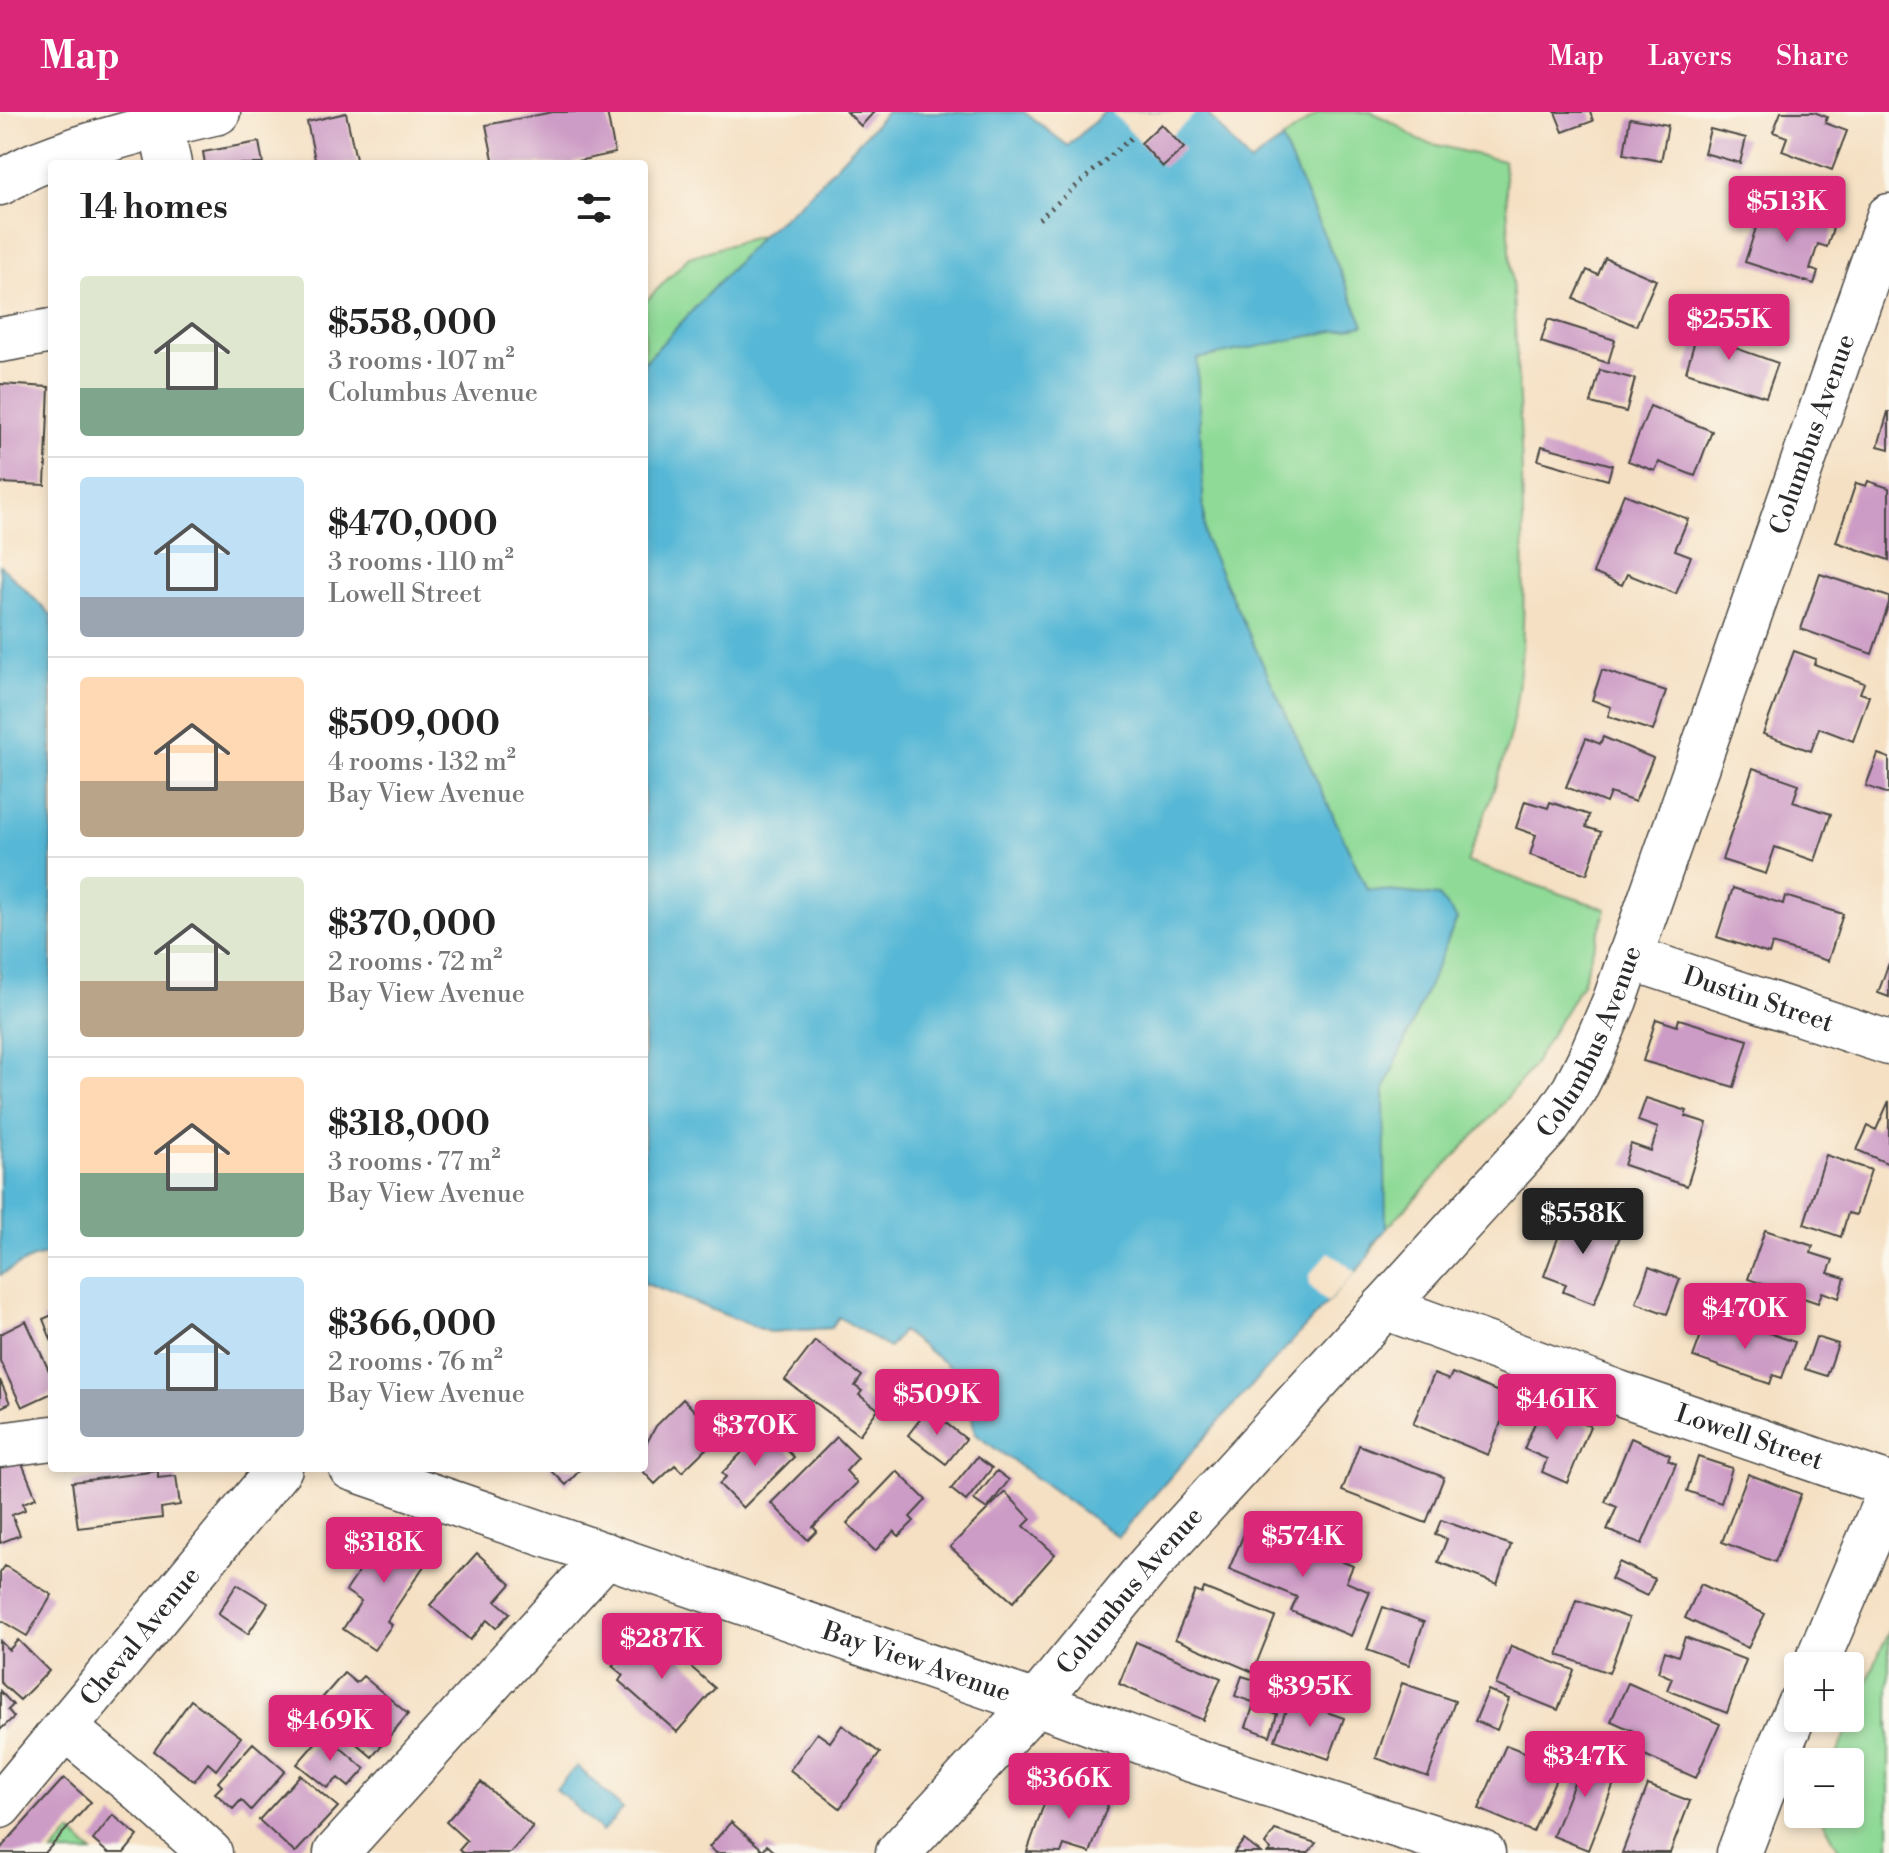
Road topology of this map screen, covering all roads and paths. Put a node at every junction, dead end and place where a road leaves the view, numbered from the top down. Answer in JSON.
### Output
{"nodes":[{"id":1,"x":218,"y":112,"type":"edge"},
{"id":2,"x":1134,"y":135,"type":"dead end"},
{"id":3,"x":165,"y":145,"type":"edge"},
{"id":4,"x":63,"y":160,"type":"edge"},
{"id":5,"x":48,"y":162,"type":"edge"},
{"id":6,"x":0,"y":183,"type":"edge"},
{"id":7,"x":1889,"y":216,"type":"edge"},
{"id":8,"x":1039,"y":219,"type":"dead end"},
{"id":9,"x":48,"y":332,"type":"edge"},
{"id":10,"x":0,"y":340,"type":"edge"},
{"id":11,"x":1629,"y":957,"type":"junction"},
{"id":12,"x":1889,"y":1043,"type":"edge"},
{"id":13,"x":1384,"y":1307,"type":"junction"},
{"id":14,"x":48,"y":1439,"type":"edge"},
{"id":15,"x":0,"y":1445,"type":"edge"},
{"id":16,"x":277,"y":1472,"type":"edge"},
{"id":17,"x":363,"y":1472,"type":"edge"},
{"id":18,"x":1889,"y":1485,"type":"edge"},
{"id":19,"x":1889,"y":1493,"type":"edge"},
{"id":20,"x":606,"y":1555,"type":"junction"},
{"id":21,"x":1821,"y":1652,"type":"edge"},
{"id":22,"x":1036,"y":1703,"type":"junction"},
{"id":23,"x":65,"y":1728,"type":"junction"},
{"id":24,"x":1787,"y":1732,"type":"edge"},
{"id":25,"x":0,"y":1806,"type":"edge"},
{"id":26,"x":1384,"y":1839,"type":"edge"},
{"id":27,"x":210,"y":1853,"type":"edge"},
{"id":28,"x":336,"y":1853,"type":"edge"},
{"id":29,"x":898,"y":1853,"type":"edge"},
{"id":30,"x":1483,"y":1853,"type":"edge"},
{"id":31,"x":1739,"y":1853,"type":"edge"}],
"edges":[{"from":1,"to":3,"type":"street"},
{"from":2,"to":8,"type":"path"},
{"from":3,"to":4,"type":"street"},
{"from":5,"to":6,"type":"street"},
{"from":7,"to":11,"type":"street","name":"Columbus Avenue"},
{"from":9,"to":10,"type":"street"},
{"from":11,"to":12,"type":"street","name":"Dustin Street"},
{"from":11,"to":13,"type":"street","name":"Columbus Avenue"},
{"from":13,"to":18,"type":"street","name":"Lowell Street"},
{"from":13,"to":22,"type":"street","name":"Columbus Avenue"},
{"from":14,"to":15,"type":"street"},
{"from":16,"to":23,"type":"street","name":"Cheval Avenue"},
{"from":17,"to":20,"type":"street","name":"Bay View Avenue"},
{"from":19,"to":21,"type":"street"},
{"from":20,"to":22,"type":"street","name":"Bay View Avenue"},
{"from":20,"to":28,"type":"street"},
{"from":22,"to":26,"type":"street","name":"Bay View Avenue"},
{"from":22,"to":29,"type":"street","name":"Columbus Avenue"},
{"from":23,"to":25,"type":"street","name":"Cheval Avenue"},
{"from":23,"to":27,"type":"street"},
{"from":24,"to":31,"type":"street"},
{"from":26,"to":30,"type":"street","name":"Bay View Avenue"}]}
